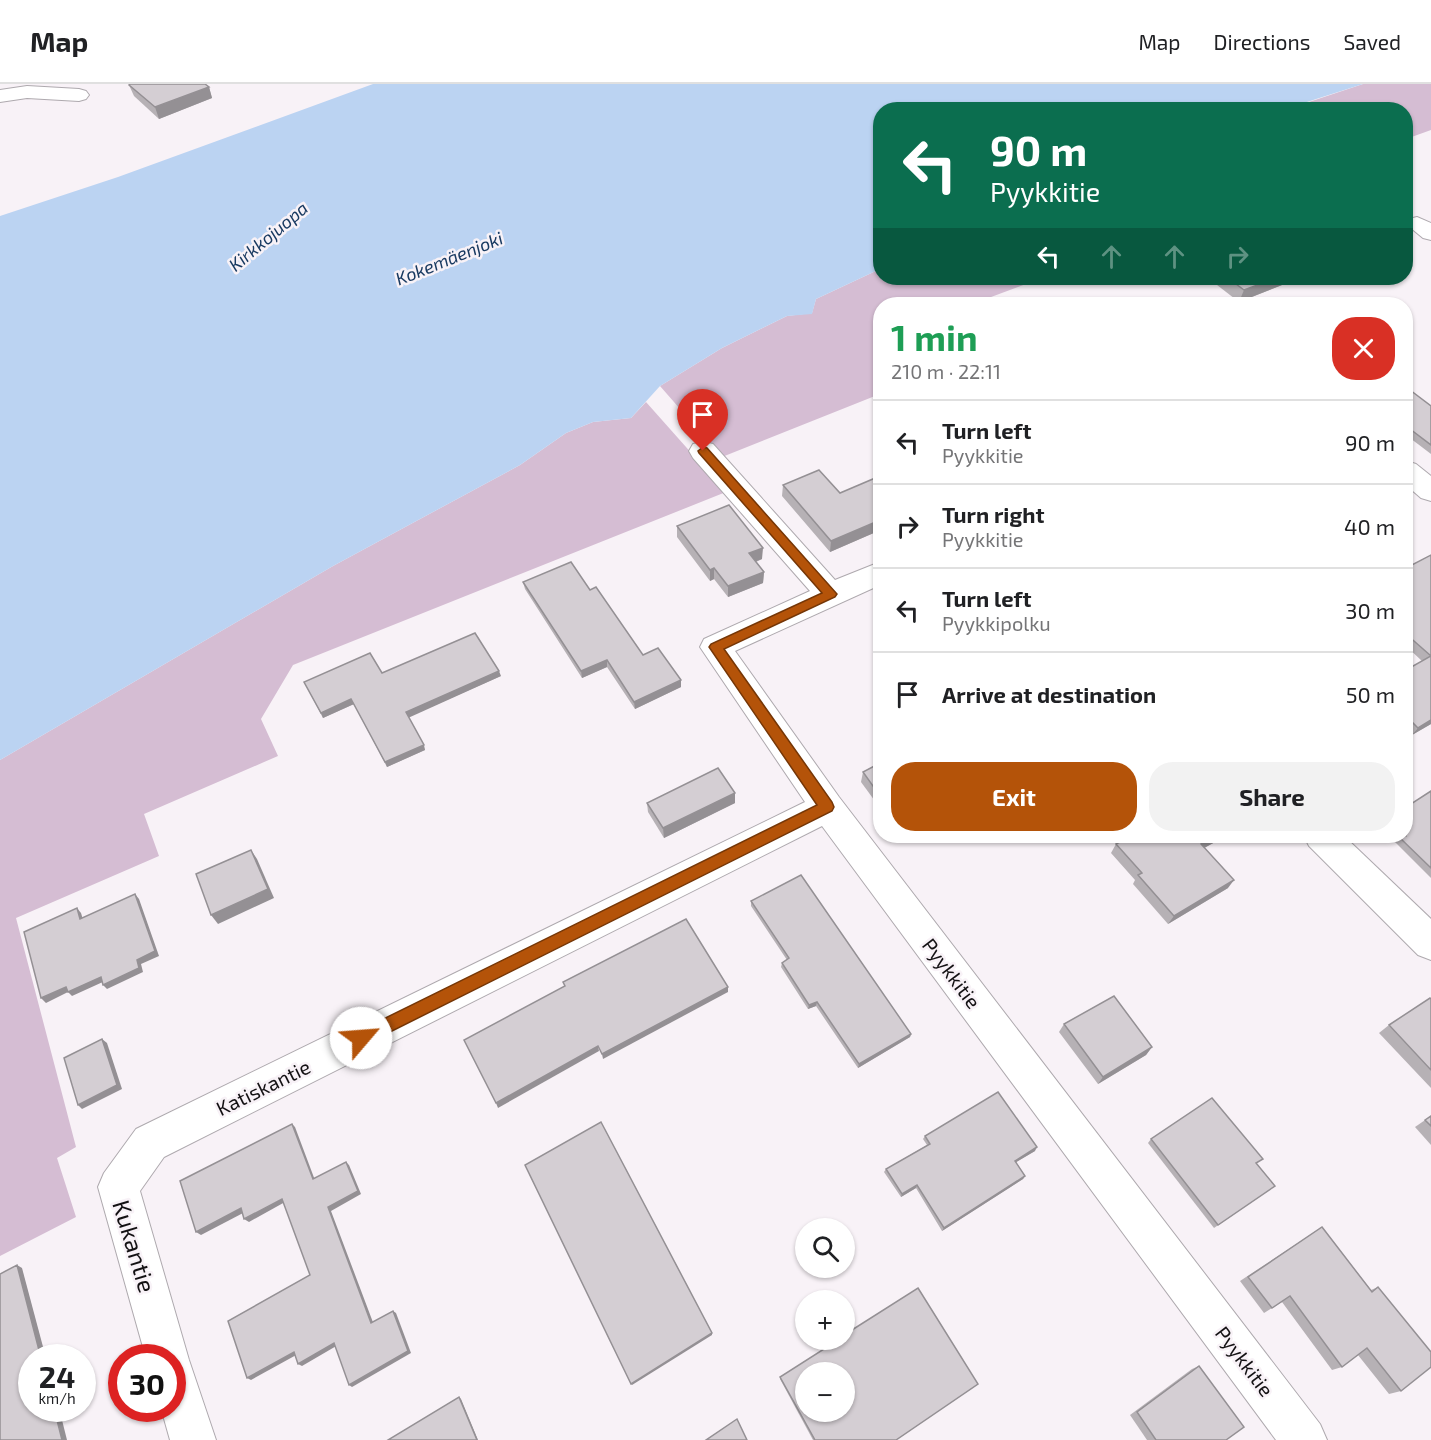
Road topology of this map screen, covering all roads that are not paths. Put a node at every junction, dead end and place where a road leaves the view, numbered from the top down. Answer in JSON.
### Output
{"nodes":[{"id":1,"x":79,"y":95,"type":"dead end"},
{"id":2,"x":0,"y":96,"type":"edge"},
{"id":3,"x":703,"y":451,"type":"dead end"},
{"id":4,"x":1413,"y":477,"type":"edge"},
{"id":5,"x":1431,"y":491,"type":"edge"},
{"id":6,"x":873,"y":576,"type":"edge"},
{"id":7,"x":831,"y":594,"type":"junction"},
{"id":8,"x":827,"y":807,"type":"junction"},
{"id":9,"x":1328,"y":843,"type":"edge"},
{"id":10,"x":1431,"y":943,"type":"edge"},
{"id":11,"x":150,"y":1143,"type":"joint"},
{"id":12,"x":164,"y":1344,"type":"edge"},
{"id":13,"x":186,"y":1417,"type":"edge"},
{"id":14,"x":193,"y":1440,"type":"edge"},
{"id":15,"x":1304,"y":1440,"type":"edge"}],
"edges":[{"from":1,"to":2,"type":"street"},
{"from":3,"to":7,"type":"street"},
{"from":4,"to":5,"type":"street"},
{"from":6,"to":7,"type":"street","name":"Pyykkitie"},
{"from":7,"to":8,"type":"street","name":"Pyykkitie"},
{"from":8,"to":11,"type":"street","name":"Katiskantie"},
{"from":8,"to":15,"type":"street","name":"Pyykkitie"},
{"from":9,"to":10,"type":"street"},
{"from":11,"to":12,"type":"street","name":"Kukantie"},
{"from":13,"to":14,"type":"street"}]}
